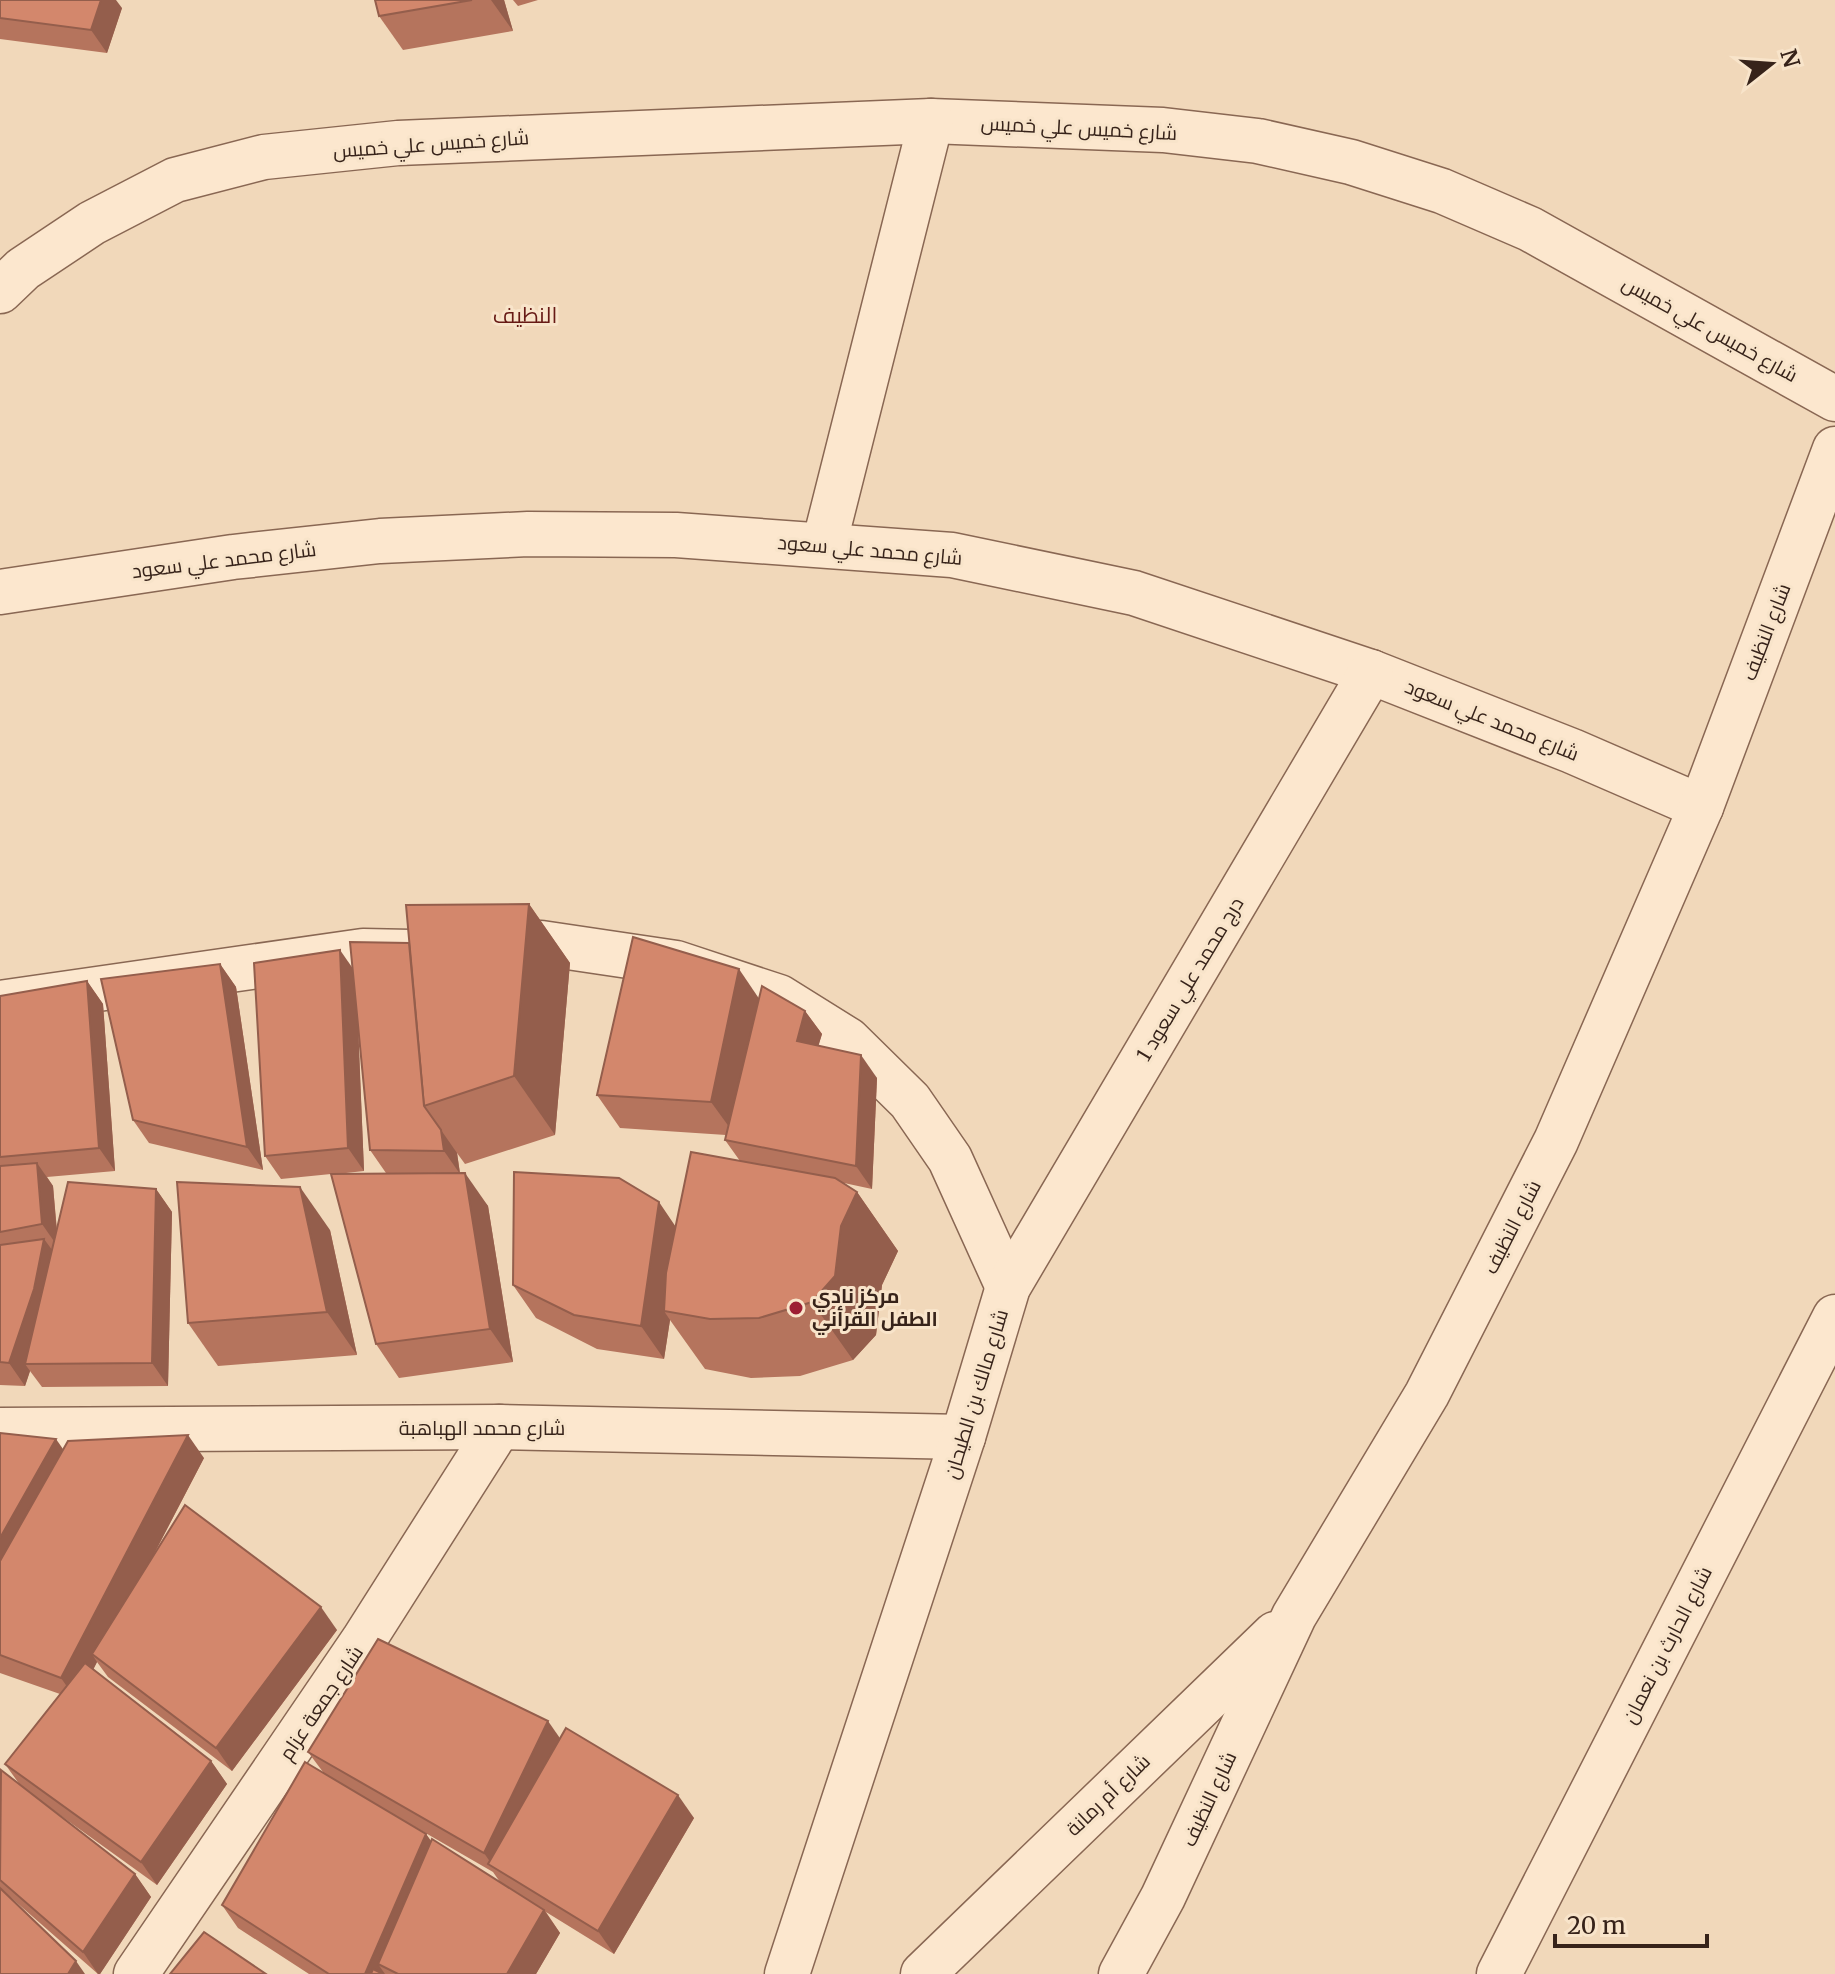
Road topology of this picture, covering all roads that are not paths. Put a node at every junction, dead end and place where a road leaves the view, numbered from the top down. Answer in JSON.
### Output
{"nodes":[{"id":1,"x":931,"y":121,"type":"junction"},
{"id":2,"x":0,"y":291,"type":"edge"},
{"id":3,"x":1835,"y":399,"type":"edge"},
{"id":4,"x":1835,"y":449,"type":"edge"},
{"id":5,"x":824,"y":545,"type":"junction"},
{"id":6,"x":0,"y":592,"type":"edge"},
{"id":7,"x":1371,"y":672,"type":"junction"},
{"id":8,"x":1701,"y":807,"type":"junction"},
{"id":9,"x":0,"y":1003,"type":"edge"},
{"id":10,"x":1008,"y":1287,"type":"junction"},
{"id":11,"x":1835,"y":1317,"type":"edge"},
{"id":12,"x":499,"y":1427,"type":"junction"},
{"id":13,"x":0,"y":1430,"type":"edge"},
{"id":14,"x":963,"y":1437,"type":"junction"},
{"id":15,"x":1294,"y":1616,"type":"junction"},
{"id":16,"x":136,"y":1974,"type":"edge"},
{"id":17,"x":787,"y":1974,"type":"edge"},
{"id":18,"x":923,"y":1974,"type":"edge"},
{"id":19,"x":1121,"y":1974,"type":"edge"},
{"id":20,"x":1499,"y":1974,"type":"edge"}],
"edges":[{"from":1,"to":2,"type":"street","name":"شارع خميس علي خميس"},
{"from":1,"to":3,"type":"street","name":"شارع خميس علي خميس"},
{"from":1,"to":5,"type":"street"},
{"from":4,"to":8,"type":"street","name":"شارع النظيف"},
{"from":5,"to":6,"type":"street","name":"شارع محمد علي سعود"},
{"from":5,"to":7,"type":"street","name":"شارع محمد علي سعود"},
{"from":7,"to":8,"type":"street","name":"شارع محمد علي سعود"},
{"from":7,"to":10,"type":"street","name":"درج محمد علي سعود 1"},
{"from":8,"to":15,"type":"street","name":"شارع النظيف"},
{"from":9,"to":10,"type":"street","name":"شارع مالك بن الطيحان"},
{"from":10,"to":14,"type":"street","name":"شارع مالك بن الطيحان"},
{"from":11,"to":20,"type":"street","name":"شارع الحارث بن نعمان"},
{"from":12,"to":13,"type":"street","name":"شارع محمد الهباهبة"},
{"from":12,"to":14,"type":"street","name":"شارع محمد الهباهبة"},
{"from":12,"to":16,"type":"street","name":"شارع جمعة عزام"},
{"from":14,"to":17,"type":"street","name":"شارع مالك بن الطيحان"},
{"from":15,"to":18,"type":"street","name":"شارع أم رمانة"},
{"from":15,"to":19,"type":"street","name":"شارع النظيف"}]}
